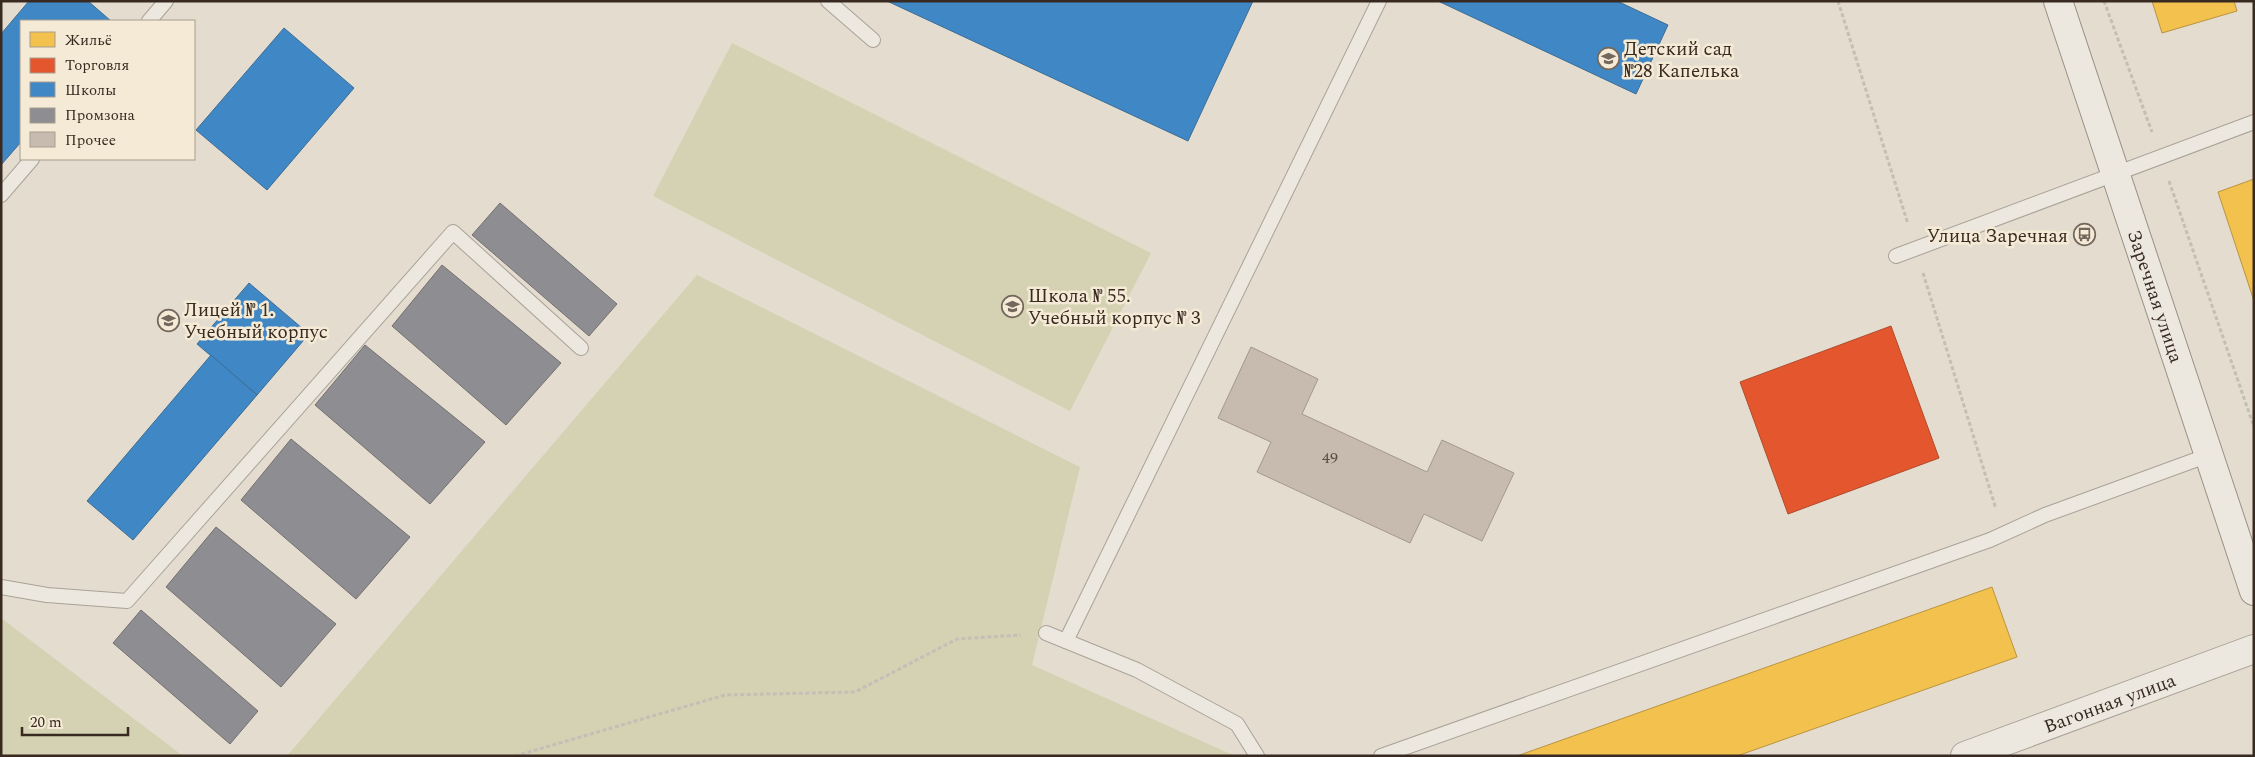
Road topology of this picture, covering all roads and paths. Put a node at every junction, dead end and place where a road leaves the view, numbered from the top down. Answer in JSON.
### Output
{"nodes":[{"id":1,"x":166,"y":1,"type":"edge"},
{"id":2,"x":828,"y":1,"type":"edge"},
{"id":3,"x":1378,"y":1,"type":"edge"},
{"id":4,"x":2058,"y":1,"type":"edge"},
{"id":5,"x":2104,"y":1,"type":"edge"},
{"id":6,"x":150,"y":20,"type":"edge"},
{"id":7,"x":874,"y":40,"type":"dead end"},
{"id":8,"x":2254,"y":122,"type":"edge"},
{"id":9,"x":2161,"y":157,"type":"junction"},
{"id":10,"x":31,"y":160,"type":"edge"},
{"id":11,"x":2116,"y":174,"type":"junction"},
{"id":12,"x":1,"y":195,"type":"edge"},
{"id":13,"x":1896,"y":256,"type":"dead end"},
{"id":14,"x":581,"y":348,"type":"dead end"},
{"id":15,"x":2254,"y":427,"type":"edge"},
{"id":16,"x":2209,"y":456,"type":"junction"},
{"id":17,"x":1986,"y":478,"type":"dead end"},
{"id":18,"x":1999,"y":518,"type":"dead end"},
{"id":19,"x":1,"y":587,"type":"edge"},
{"id":20,"x":2254,"y":591,"type":"edge"},
{"id":21,"x":1046,"y":633,"type":"joint"},
{"id":22,"x":1066,"y":641,"type":"junction"},
{"id":23,"x":2254,"y":650,"type":"edge"},
{"id":24,"x":515,"y":756,"type":"edge"},
{"id":25,"x":1257,"y":756,"type":"edge"},
{"id":26,"x":1382,"y":756,"type":"edge"},
{"id":27,"x":1965,"y":756,"type":"edge"}],
"edges":[{"from":1,"to":6,"type":"lane"},
{"from":2,"to":7,"type":"lane"},
{"from":3,"to":22,"type":"lane"},
{"from":4,"to":11,"type":"street","name":"Заречная улица"},
{"from":5,"to":9,"type":"path"},
{"from":8,"to":9,"type":"lane"},
{"from":9,"to":11,"type":"lane"},
{"from":9,"to":15,"type":"path"},
{"from":10,"to":12,"type":"lane"},
{"from":11,"to":13,"type":"lane"},
{"from":11,"to":16,"type":"street","name":"Заречная улица"},
{"from":14,"to":19,"type":"lane"},
{"from":16,"to":20,"type":"street","name":"Заречная улица"},
{"from":16,"to":26,"type":"lane"},
{"from":17,"to":18,"type":"path"},
{"from":21,"to":22,"type":"lane"},
{"from":21,"to":24,"type":"path"},
{"from":22,"to":25,"type":"lane"},
{"from":23,"to":27,"type":"street","name":"Вагонная улица"}]}
